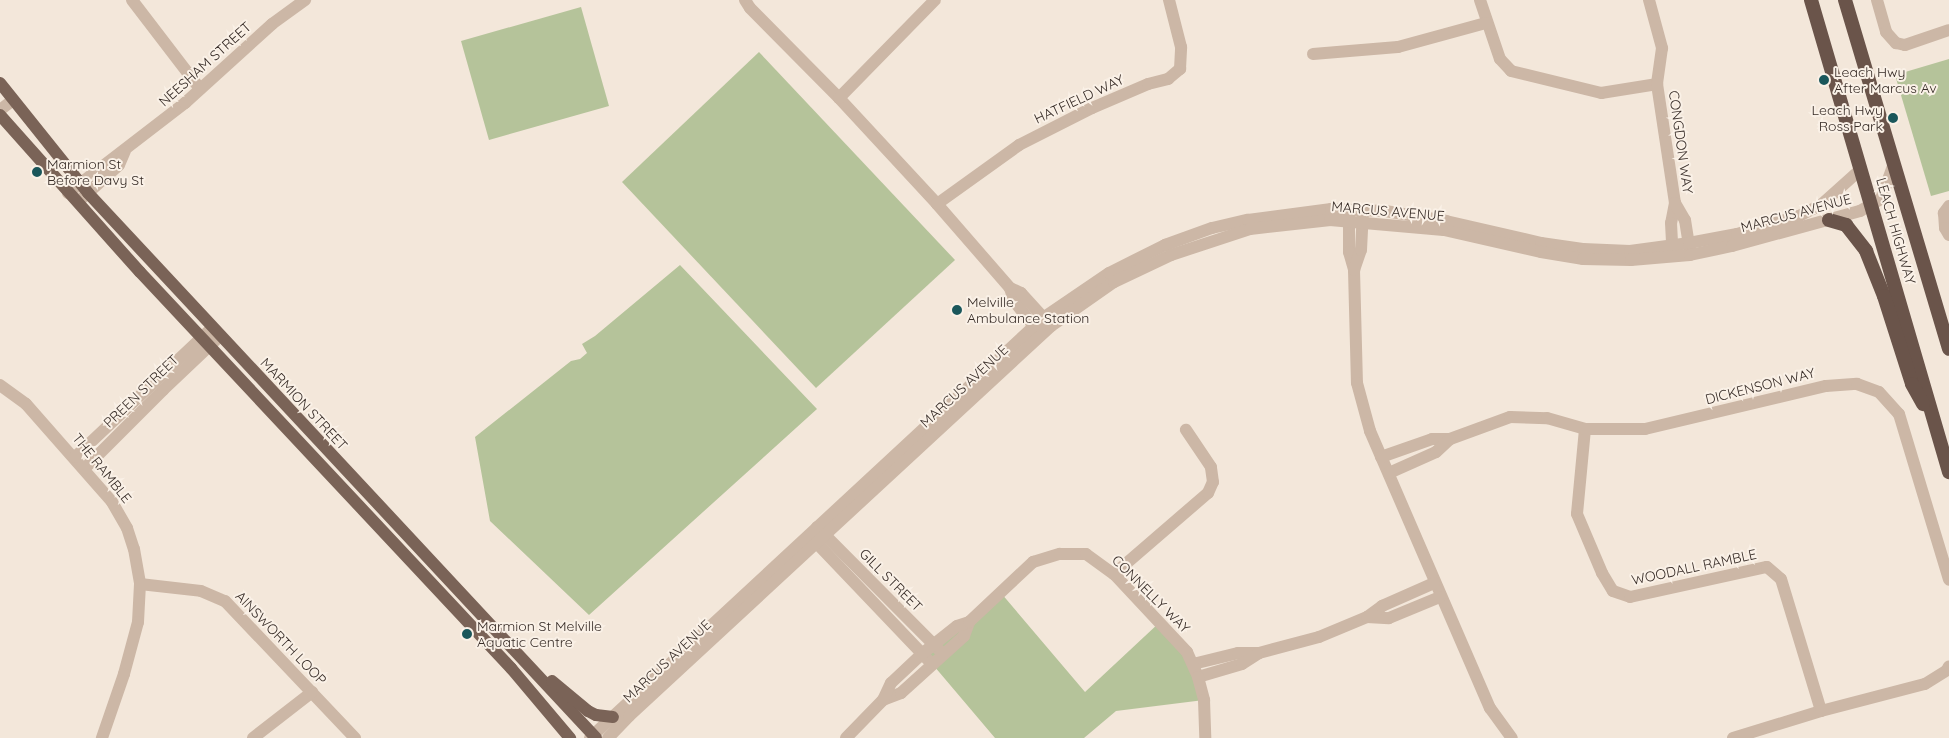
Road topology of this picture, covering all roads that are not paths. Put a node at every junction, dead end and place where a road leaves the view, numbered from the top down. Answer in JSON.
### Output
{"nodes":[{"id":1,"x":132,"y":0,"type":"edge"},
{"id":2,"x":305,"y":0,"type":"edge"},
{"id":3,"x":745,"y":0,"type":"edge"},
{"id":4,"x":935,"y":0,"type":"edge"},
{"id":5,"x":1169,"y":0,"type":"edge"},
{"id":6,"x":1480,"y":0,"type":"edge"},
{"id":7,"x":1649,"y":0,"type":"edge"},
{"id":8,"x":1811,"y":0,"type":"edge"},
{"id":9,"x":1845,"y":0,"type":"edge"},
{"id":10,"x":1876,"y":0,"type":"edge"},
{"id":11,"x":1486,"y":23,"type":"junction"},
{"id":12,"x":1949,"y":30,"type":"edge"},
{"id":13,"x":1314,"y":54,"type":"dead end"},
{"id":14,"x":1657,"y":84,"type":"junction"},
{"id":15,"x":2,"y":88,"type":"edge"},
{"id":16,"x":200,"y":89,"type":"junction"},
{"id":17,"x":839,"y":98,"type":"junction"},
{"id":18,"x":13,"y":100,"type":"junction"},
{"id":19,"x":0,"y":110,"type":"edge"},
{"id":20,"x":0,"y":115,"type":"edge"},
{"id":21,"x":1894,"y":163,"type":"junction"},
{"id":22,"x":1861,"y":170,"type":"junction"},
{"id":23,"x":84,"y":188,"type":"junction"},
{"id":24,"x":68,"y":193,"type":"junction"},
{"id":25,"x":77,"y":203,"type":"junction"},
{"id":26,"x":1675,"y":203,"type":"junction"},
{"id":27,"x":937,"y":204,"type":"junction"},
{"id":28,"x":1872,"y":205,"type":"junction"},
{"id":29,"x":1949,"y":206,"type":"edge"},
{"id":30,"x":1349,"y":215,"type":"junction"},
{"id":31,"x":1362,"y":216,"type":"junction"},
{"id":32,"x":1829,"y":220,"type":"junction"},
{"id":33,"x":1949,"y":235,"type":"edge"},
{"id":34,"x":1689,"y":249,"type":"junction"},
{"id":35,"x":1673,"y":251,"type":"junction"},
{"id":36,"x":1354,"y":270,"type":"junction"},
{"id":37,"x":1010,"y":288,"type":"junction"},
{"id":38,"x":1047,"y":322,"type":"junction"},
{"id":39,"x":1038,"y":331,"type":"junction"},
{"id":40,"x":216,"y":332,"type":"junction"},
{"id":41,"x":206,"y":342,"type":"junction"},
{"id":42,"x":1949,"y":349,"type":"edge"},
{"id":43,"x":0,"y":384,"type":"edge"},
{"id":44,"x":1934,"y":422,"type":"junction"},
{"id":45,"x":1585,"y":429,"type":"junction"},
{"id":46,"x":1186,"y":430,"type":"dead end"},
{"id":47,"x":1450,"y":438,"type":"junction"},
{"id":48,"x":75,"y":456,"type":"junction"},
{"id":49,"x":1381,"y":457,"type":"junction"},
{"id":50,"x":85,"y":468,"type":"junction"},
{"id":51,"x":1949,"y":472,"type":"edge"},
{"id":52,"x":1389,"y":474,"type":"junction"},
{"id":53,"x":818,"y":535,"type":"junction"},
{"id":54,"x":1114,"y":574,"type":"junction"},
{"id":55,"x":1949,"y":580,"type":"edge"},
{"id":56,"x":1434,"y":582,"type":"junction"},
{"id":57,"x":140,"y":584,"type":"junction"},
{"id":58,"x":1440,"y":597,"type":"junction"},
{"id":59,"x":1367,"y":617,"type":"junction"},
{"id":60,"x":970,"y":622,"type":"junction"},
{"id":61,"x":934,"y":644,"type":"junction"},
{"id":62,"x":513,"y":649,"type":"junction"},
{"id":63,"x":923,"y":653,"type":"junction"},
{"id":64,"x":1259,"y":653,"type":"junction"},
{"id":65,"x":943,"y":654,"type":"junction"},
{"id":66,"x":932,"y":664,"type":"junction"},
{"id":67,"x":1193,"y":664,"type":"junction"},
{"id":68,"x":1949,"y":666,"type":"edge"},
{"id":69,"x":1198,"y":677,"type":"junction"},
{"id":70,"x":312,"y":692,"type":"junction"},
{"id":71,"x":883,"y":700,"type":"junction"},
{"id":72,"x":1821,"y":711,"type":"junction"},
{"id":73,"x":613,"y":717,"type":"junction"},
{"id":74,"x":593,"y":737,"type":"edge"},
{"id":75,"x":102,"y":738,"type":"edge"},
{"id":76,"x":253,"y":738,"type":"edge"},
{"id":77,"x":355,"y":738,"type":"edge"},
{"id":78,"x":570,"y":738,"type":"edge"},
{"id":79,"x":608,"y":738,"type":"edge"},
{"id":80,"x":846,"y":738,"type":"edge"},
{"id":81,"x":1205,"y":738,"type":"edge"},
{"id":82,"x":1512,"y":738,"type":"edge"},
{"id":83,"x":1733,"y":738,"type":"edge"}],
"edges":[{"from":1,"to":16,"type":"street"},
{"from":2,"to":16,"type":"street","name":"NEESHAM STREET"},
{"from":3,"to":17,"type":"street"},
{"from":4,"to":17,"type":"street"},
{"from":5,"to":27,"type":"street","name":"HATFIELD WAY"},
{"from":6,"to":11,"type":"street","name":"CONGDON WAY"},
{"from":7,"to":14,"type":"street","name":"CONGDON WAY"},
{"from":8,"to":22,"type":"highway","name":"LEACH HIGHWAY"},
{"from":9,"to":21,"type":"highway","name":"LEACH HIGHWAY"},
{"from":10,"to":12,"type":"street"},
{"from":11,"to":13,"type":"street"},
{"from":11,"to":14,"type":"street","name":"CONGDON WAY"},
{"from":14,"to":26,"type":"street","name":"CONGDON WAY"},
{"from":15,"to":18,"type":"main road","name":"MARMION STREET"},
{"from":16,"to":23,"type":"street","name":"NEESHAM STREET"},
{"from":17,"to":27,"type":"street"},
{"from":18,"to":19,"type":"street"},
{"from":18,"to":23,"type":"main road","name":"MARMION STREET"},
{"from":20,"to":24,"type":"main road"},
{"from":21,"to":28,"type":"street","name":"MARCUS AVENUE"},
{"from":21,"to":42,"type":"highway","name":"LEACH HIGHWAY"},
{"from":22,"to":28,"type":"highway","name":"LEACH HIGHWAY"},
{"from":22,"to":34,"type":"street","name":"MARCUS AVENUE"},
{"from":23,"to":24,"type":"street","name":"NEESHAM STREET"},
{"from":23,"to":25,"type":"street","name":"NEESHAM STREET"},
{"from":23,"to":40,"type":"main road","name":"MARMION STREET"},
{"from":24,"to":25,"type":"main road"},
{"from":25,"to":41,"type":"main road"},
{"from":26,"to":34,"type":"street","name":"CONGDON WAY"},
{"from":26,"to":35,"type":"street","name":"CONGDON WAY"},
{"from":27,"to":37,"type":"street"},
{"from":28,"to":32,"type":"street","name":"MARCUS AVENUE"},
{"from":28,"to":44,"type":"highway","name":"LEACH HIGHWAY"},
{"from":29,"to":33,"type":"street"},
{"from":30,"to":31,"type":"street","name":"MARCUS AVENUE"},
{"from":30,"to":36,"type":"street"},
{"from":30,"to":38,"type":"street","name":"MARCUS AVENUE"},
{"from":31,"to":35,"type":"street","name":"MARCUS AVENUE"},
{"from":31,"to":36,"type":"street"},
{"from":32,"to":34,"type":"street","name":"MARCUS AVENUE"},
{"from":32,"to":44,"type":"highway"},
{"from":34,"to":35,"type":"street","name":"MARCUS AVENUE"},
{"from":36,"to":49,"type":"street"},
{"from":37,"to":38,"type":"street"},
{"from":37,"to":39,"type":"street"},
{"from":38,"to":39,"type":"street","name":"MARCUS AVENUE"},
{"from":39,"to":53,"type":"street","name":"MARCUS AVENUE"},
{"from":40,"to":41,"type":"street","name":"PREEN STREET"},
{"from":40,"to":62,"type":"main road","name":"MARMION STREET"},
{"from":41,"to":48,"type":"street","name":"PREEN STREET"},
{"from":41,"to":50,"type":"street","name":"PREEN STREET"},
{"from":41,"to":78,"type":"main road"},
{"from":43,"to":48,"type":"street","name":"THE RAMBLE"},
{"from":44,"to":51,"type":"highway","name":"LEACH HIGHWAY"},
{"from":45,"to":47,"type":"street","name":"DICKENSON WAY"},
{"from":45,"to":55,"type":"street","name":"DICKENSON WAY"},
{"from":45,"to":72,"type":"street","name":"WOODALL RAMBLE"},
{"from":46,"to":54,"type":"street"},
{"from":47,"to":49,"type":"street","name":"DICKENSON WAY"},
{"from":47,"to":52,"type":"street","name":"DICKENSON WAY"},
{"from":48,"to":50,"type":"street","name":"THE RAMBLE"},
{"from":49,"to":52,"type":"street"},
{"from":50,"to":57,"type":"street","name":"THE RAMBLE"},
{"from":52,"to":56,"type":"street"},
{"from":53,"to":61,"type":"street","name":"GILL STREET"},
{"from":53,"to":63,"type":"street","name":"GILL STREET"},
{"from":53,"to":73,"type":"street","name":"MARCUS AVENUE"},
{"from":53,"to":79,"type":"street","name":"MARCUS AVENUE"},
{"from":54,"to":60,"type":"street","name":"CONNELLY WAY"},
{"from":54,"to":67,"type":"street","name":"CONNELLY WAY"},
{"from":56,"to":58,"type":"street"},
{"from":56,"to":59,"type":"street"},
{"from":57,"to":70,"type":"street","name":"AINSWORTH LOOP"},
{"from":57,"to":75,"type":"street","name":"THE RAMBLE"},
{"from":58,"to":59,"type":"street"},
{"from":58,"to":82,"type":"street"},
{"from":59,"to":64,"type":"street"},
{"from":60,"to":61,"type":"street","name":"CONNELLY WAY"},
{"from":60,"to":65,"type":"street","name":"CONNELLY WAY"},
{"from":61,"to":63,"type":"street","name":"CONNELLY WAY"},
{"from":61,"to":65,"type":"street","name":"GILL STREET"},
{"from":62,"to":73,"type":"main road"},
{"from":62,"to":74,"type":"main road","name":"MARMION STREET"},
{"from":63,"to":66,"type":"street","name":"GILL STREET"},
{"from":63,"to":71,"type":"street","name":"CONNELLY WAY"},
{"from":64,"to":67,"type":"street"},
{"from":64,"to":69,"type":"street"},
{"from":65,"to":66,"type":"street","name":"CONNELLY WAY"},
{"from":66,"to":71,"type":"street","name":"CONNELLY WAY"},
{"from":67,"to":69,"type":"street","name":"CONNELLY WAY"},
{"from":68,"to":72,"type":"street"},
{"from":69,"to":81,"type":"street","name":"CONNELLY WAY"},
{"from":70,"to":76,"type":"street"},
{"from":70,"to":77,"type":"street","name":"AINSWORTH LOOP"},
{"from":71,"to":80,"type":"street","name":"CONNELLY WAY"},
{"from":72,"to":83,"type":"street"},
{"from":73,"to":74,"type":"street","name":"MARCUS AVENUE"}]}
